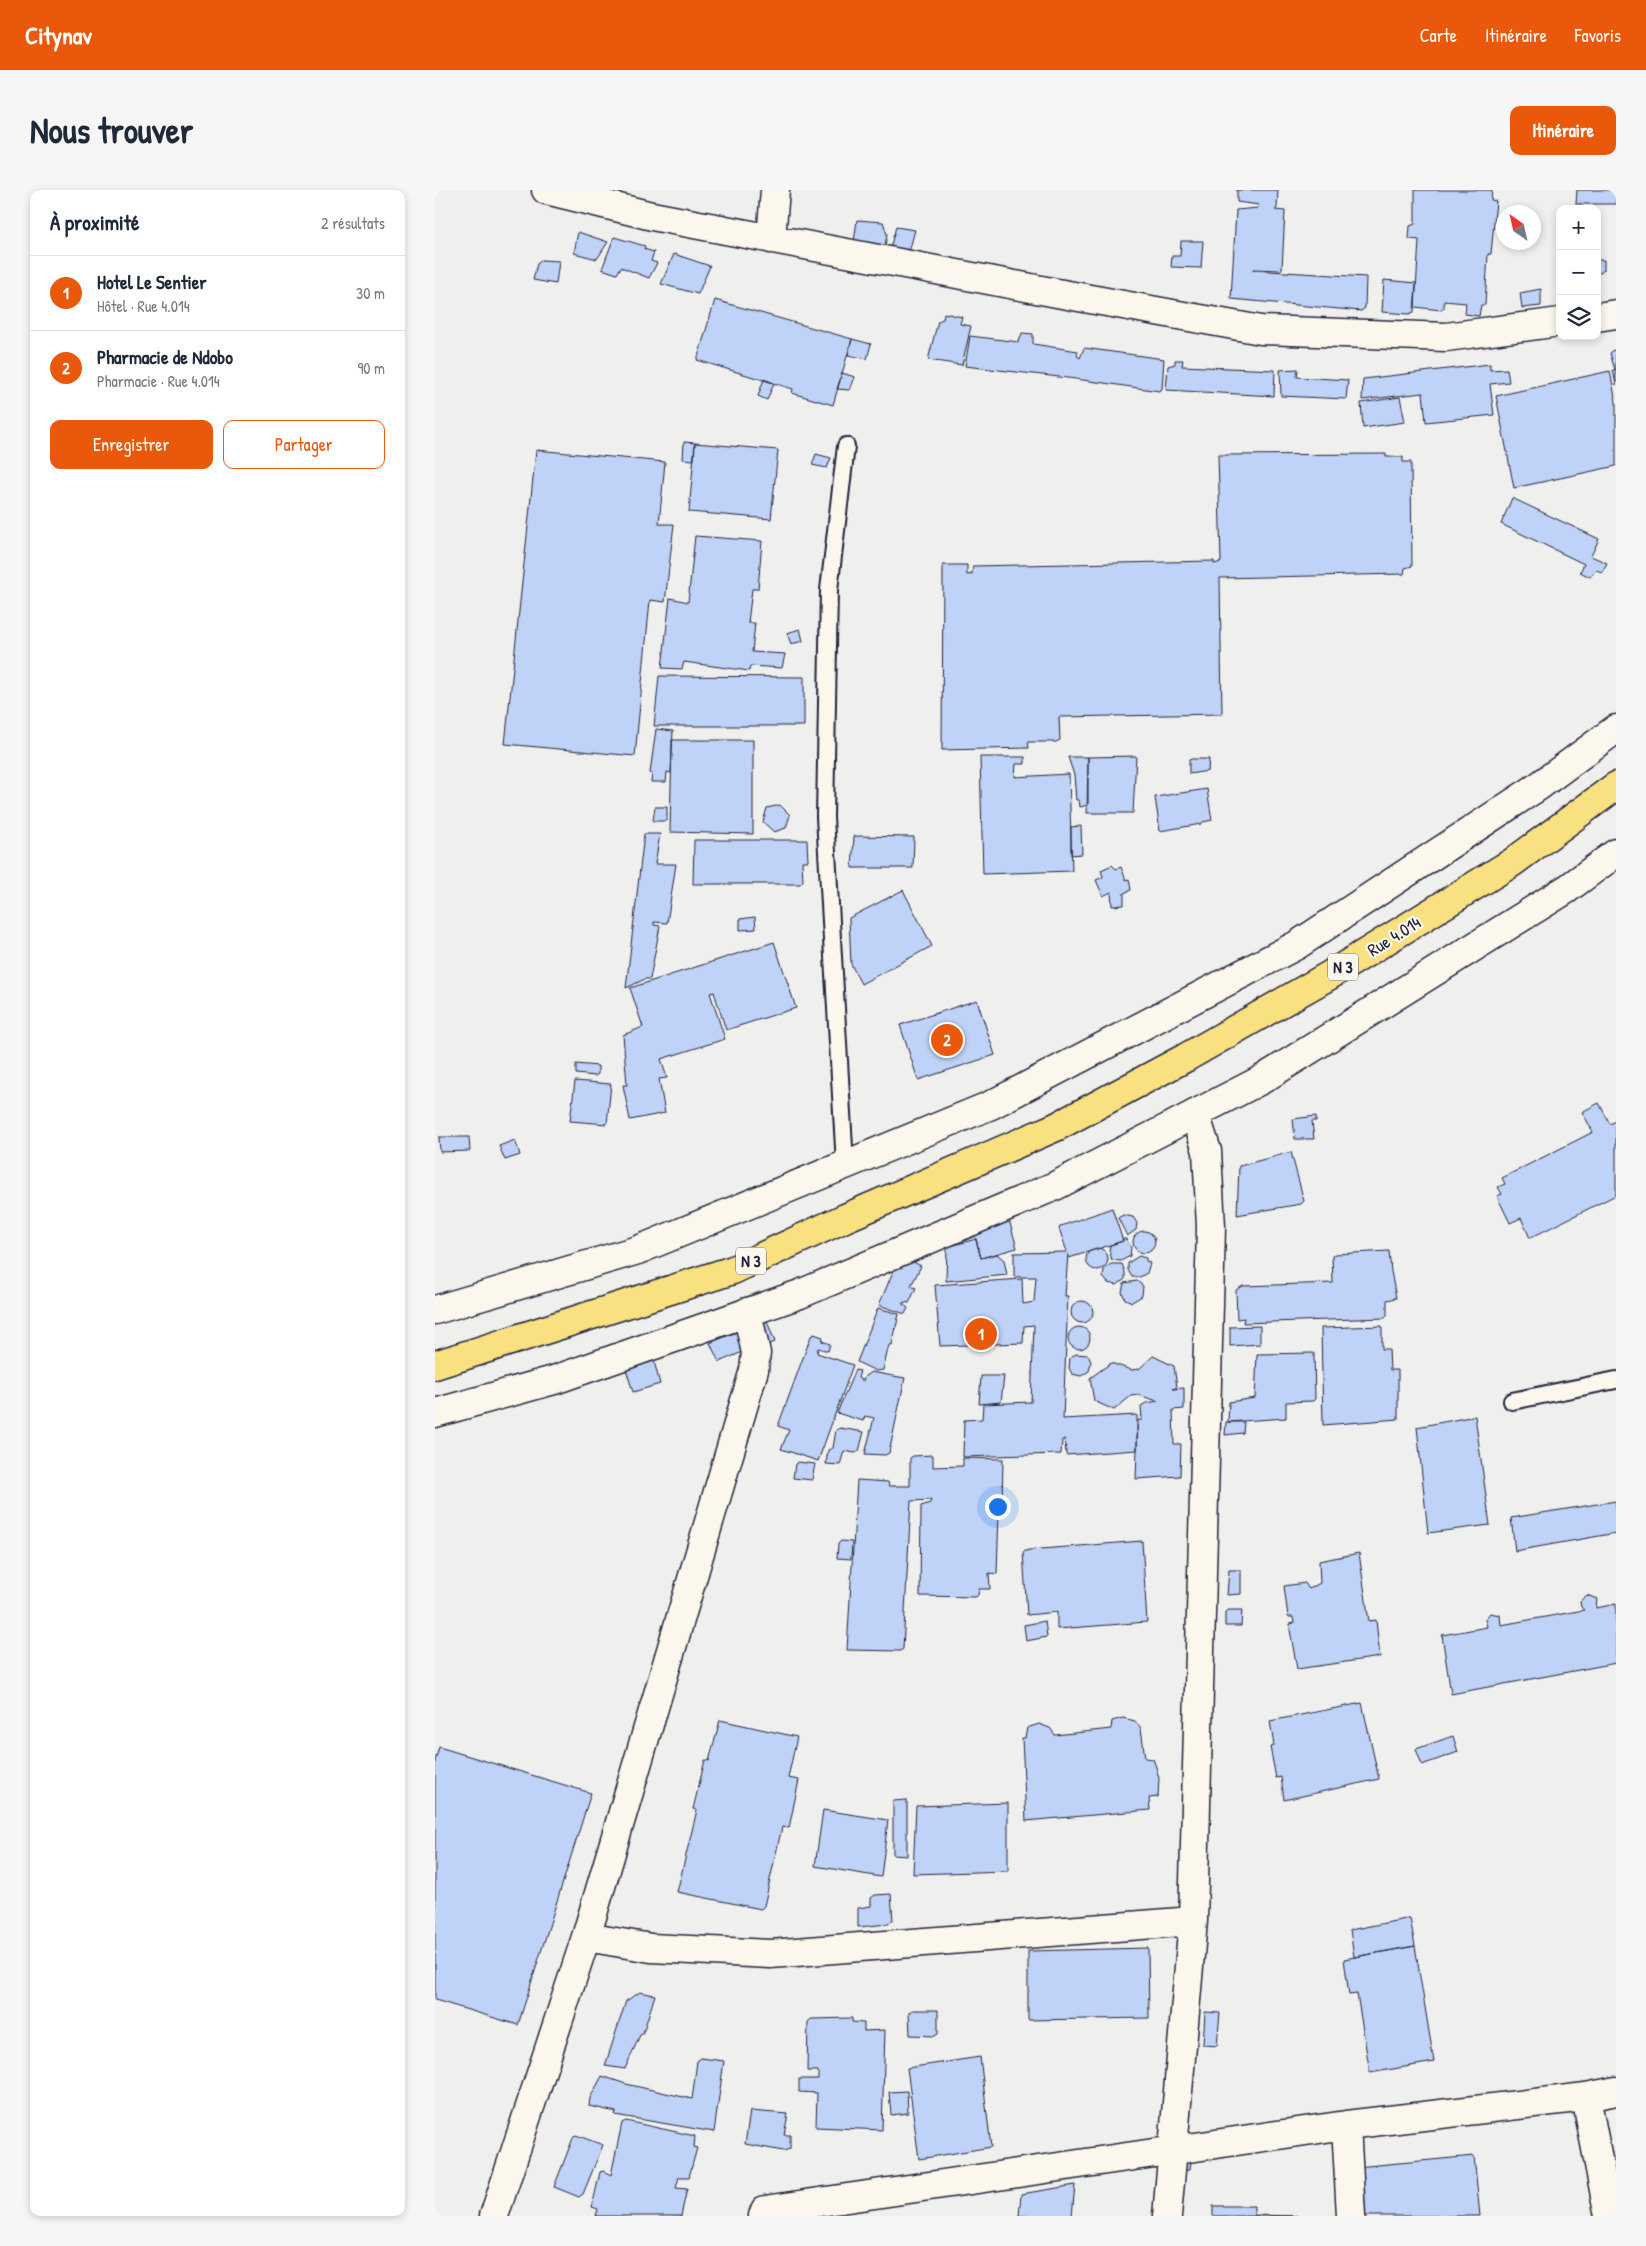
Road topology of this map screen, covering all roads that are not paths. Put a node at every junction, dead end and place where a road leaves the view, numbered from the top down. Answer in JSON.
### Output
{"nodes":[{"id":1,"x":546,"y":190,"type":"edge"},
{"id":2,"x":775,"y":190,"type":"edge"},
{"id":3,"x":771,"y":239,"type":"junction"},
{"id":4,"x":1616,"y":314,"type":"edge"},
{"id":5,"x":1601,"y":316,"type":"edge"},
{"id":6,"x":1556,"y":323,"type":"edge"},
{"id":7,"x":846,"y":446,"type":"dead end"},
{"id":8,"x":1616,"y":729,"type":"edge"},
{"id":9,"x":1616,"y":786,"type":"edge"},
{"id":10,"x":1616,"y":853,"type":"edge"},
{"id":11,"x":1195,"y":1114,"type":"junction"},
{"id":12,"x":845,"y":1165,"type":"junction"},
{"id":13,"x":435,"y":1310,"type":"edge"},
{"id":14,"x":747,"y":1312,"type":"junction"},
{"id":15,"x":435,"y":1365,"type":"edge"},
{"id":16,"x":1616,"y":1380,"type":"edge"},
{"id":17,"x":1511,"y":1401,"type":"dead end"},
{"id":18,"x":435,"y":1413,"type":"edge"},
{"id":19,"x":1193,"y":1921,"type":"junction"},
{"id":20,"x":586,"y":1937,"type":"junction"},
{"id":21,"x":1616,"y":2091,"type":"edge"},
{"id":22,"x":1586,"y":2096,"type":"junction"},
{"id":23,"x":1346,"y":2125,"type":"junction"},
{"id":24,"x":1173,"y":2150,"type":"junction"},
{"id":25,"x":494,"y":2216,"type":"edge"},
{"id":26,"x":763,"y":2216,"type":"edge"},
{"id":27,"x":1167,"y":2216,"type":"edge"},
{"id":28,"x":1351,"y":2216,"type":"edge"},
{"id":29,"x":1609,"y":2216,"type":"edge"}],
"edges":[{"from":1,"to":3,"type":"street"},
{"from":2,"to":3,"type":"street"},
{"from":3,"to":6,"type":"street"},
{"from":4,"to":5,"type":"street"},
{"from":7,"to":12,"type":"lane"},
{"from":8,"to":12,"type":"street"},
{"from":9,"to":15,"type":"highway","name":"Rue 4.014","number":"N 3"},
{"from":10,"to":11,"type":"street"},
{"from":11,"to":14,"type":"street"},
{"from":11,"to":19,"type":"street"},
{"from":12,"to":13,"type":"street"},
{"from":14,"to":18,"type":"street"},
{"from":14,"to":20,"type":"street"},
{"from":16,"to":17,"type":"lane"},
{"from":19,"to":20,"type":"street"},
{"from":19,"to":24,"type":"street"},
{"from":20,"to":25,"type":"street"},
{"from":21,"to":22,"type":"street"},
{"from":22,"to":23,"type":"street"},
{"from":22,"to":29,"type":"street"},
{"from":23,"to":24,"type":"street"},
{"from":23,"to":28,"type":"street"},
{"from":24,"to":26,"type":"street"},
{"from":24,"to":27,"type":"street"}]}
